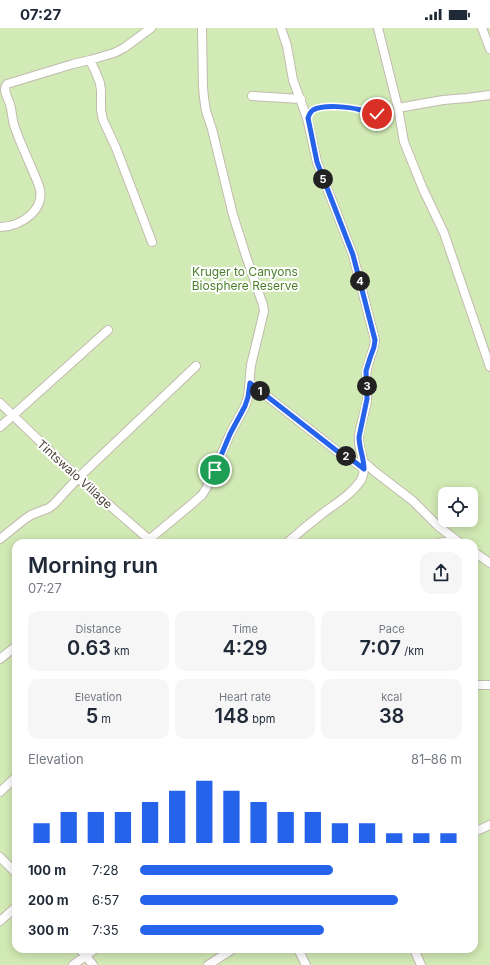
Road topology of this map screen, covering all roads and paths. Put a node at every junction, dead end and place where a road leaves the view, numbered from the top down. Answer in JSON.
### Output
{"nodes":[{"id":1,"x":151,"y":28,"type":"edge"},
{"id":2,"x":202,"y":28,"type":"edge"},
{"id":3,"x":281,"y":28,"type":"edge"},
{"id":4,"x":378,"y":28,"type":"edge"},
{"id":5,"x":482,"y":28,"type":"edge"},
{"id":6,"x":490,"y":49,"type":"edge"},
{"id":7,"x":90,"y":60,"type":"junction"},
{"id":8,"x":490,"y":95,"type":"edge"},
{"id":9,"x":252,"y":96,"type":"dead end"},
{"id":10,"x":301,"y":99,"type":"junction"},
{"id":11,"x":398,"y":108,"type":"junction"},
{"id":12,"x":308,"y":118,"type":"junction"},
{"id":13,"x":0,"y":228,"type":"edge"},
{"id":14,"x":152,"y":242,"type":"dead end"},
{"id":15,"x":108,"y":330,"type":"dead end"},
{"id":16,"x":488,"y":352,"type":"edge"},
{"id":17,"x":196,"y":366,"type":"dead end"},
{"id":18,"x":490,"y":367,"type":"edge"},
{"id":19,"x":250,"y":383,"type":"junction"},
{"id":20,"x":0,"y":403,"type":"edge"},
{"id":21,"x":13,"y":416,"type":"junction"},
{"id":22,"x":0,"y":427,"type":"edge"},
{"id":23,"x":364,"y":466,"type":"junction"},
{"id":24,"x":78,"y":478,"type":"junction"},
{"id":25,"x":0,"y":538,"type":"edge"},
{"id":26,"x":146,"y":539,"type":"edge"},
{"id":27,"x":152,"y":539,"type":"edge"},
{"id":28,"x":292,"y":539,"type":"edge"},
{"id":29,"x":455,"y":539,"type":"edge"},
{"id":30,"x":478,"y":555,"type":"edge"},
{"id":31,"x":490,"y":563,"type":"edge"},
{"id":32,"x":12,"y":649,"type":"edge"},
{"id":33,"x":0,"y":659,"type":"edge"},
{"id":34,"x":478,"y":685,"type":"edge"},
{"id":35,"x":490,"y":685,"type":"edge"},
{"id":36,"x":12,"y":781,"type":"edge"},
{"id":37,"x":0,"y":792,"type":"edge"},
{"id":38,"x":490,"y":825,"type":"edge"},
{"id":39,"x":478,"y":830,"type":"edge"},
{"id":40,"x":0,"y":857,"type":"edge"},
{"id":41,"x":12,"y":869,"type":"edge"},
{"id":42,"x":12,"y":910,"type":"edge"},
{"id":43,"x":0,"y":921,"type":"edge"},
{"id":44,"x":83,"y":953,"type":"edge"},
{"id":45,"x":90,"y":953,"type":"edge"},
{"id":46,"x":227,"y":953,"type":"edge"},
{"id":47,"x":300,"y":953,"type":"edge"},
{"id":48,"x":416,"y":953,"type":"edge"},
{"id":49,"x":86,"y":956,"type":"junction"},
{"id":50,"x":73,"y":965,"type":"edge"},
{"id":51,"x":93,"y":965,"type":"edge"},
{"id":52,"x":208,"y":965,"type":"edge"},
{"id":53,"x":306,"y":965,"type":"edge"},
{"id":54,"x":421,"y":965,"type":"edge"}],
"edges":[{"from":1,"to":7,"type":"street"},
{"from":2,"to":19,"type":"street"},
{"from":3,"to":10,"type":"street"},
{"from":4,"to":11,"type":"street"},
{"from":5,"to":6,"type":"street"},
{"from":7,"to":13,"type":"street"},
{"from":7,"to":14,"type":"street"},
{"from":8,"to":11,"type":"street"},
{"from":9,"to":10,"type":"street"},
{"from":10,"to":12,"type":"street"},
{"from":11,"to":12,"type":"path"},
{"from":11,"to":16,"type":"street"},
{"from":12,"to":23,"type":"street"},
{"from":15,"to":21,"type":"street"},
{"from":16,"to":18,"type":"street"},
{"from":17,"to":24,"type":"street"},
{"from":19,"to":23,"type":"street"},
{"from":19,"to":27,"type":"street"},
{"from":20,"to":21,"type":"street","name":"Tintswalo Village"},
{"from":21,"to":22,"type":"street"},
{"from":21,"to":24,"type":"street","name":"Tintswalo Village"},
{"from":23,"to":28,"type":"street"},
{"from":23,"to":29,"type":"street"},
{"from":24,"to":25,"type":"street"},
{"from":24,"to":26,"type":"street","name":"Tintswalo Village"},
{"from":30,"to":31,"type":"street"},
{"from":32,"to":33,"type":"street"},
{"from":34,"to":35,"type":"street"},
{"from":36,"to":37,"type":"street"},
{"from":38,"to":39,"type":"street"},
{"from":40,"to":41,"type":"street"},
{"from":42,"to":43,"type":"street"},
{"from":44,"to":49,"type":"street"},
{"from":45,"to":49,"type":"street"},
{"from":46,"to":52,"type":"street"},
{"from":47,"to":53,"type":"street"},
{"from":48,"to":54,"type":"street"},
{"from":49,"to":50,"type":"street"},
{"from":49,"to":51,"type":"street"}]}
